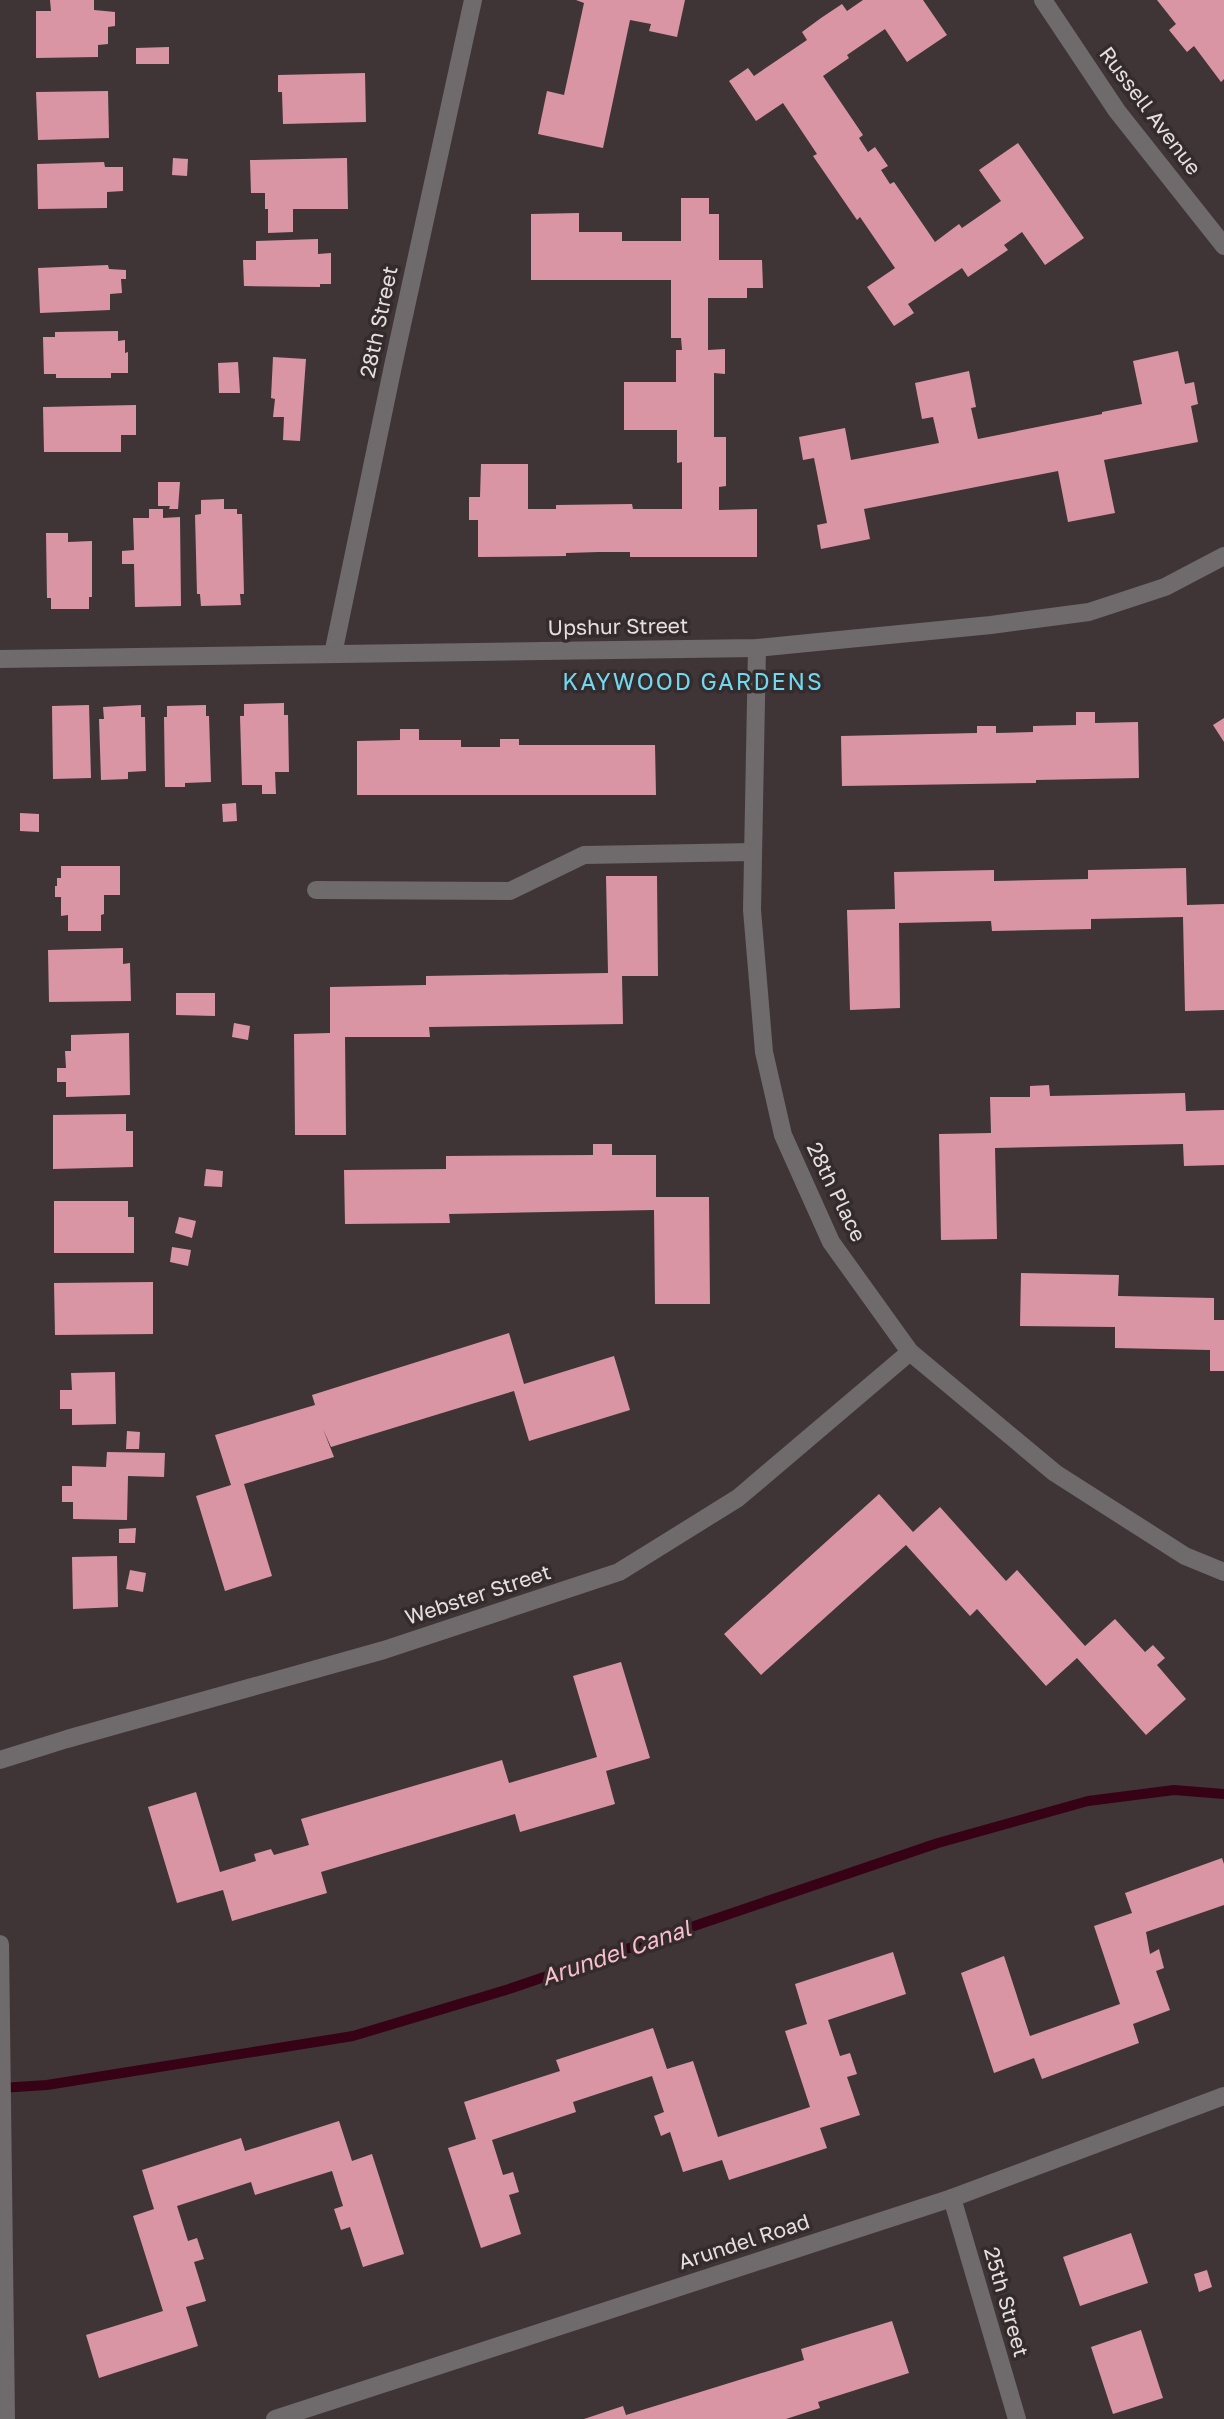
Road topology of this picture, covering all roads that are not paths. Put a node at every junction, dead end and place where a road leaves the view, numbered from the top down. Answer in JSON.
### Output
{"nodes":[{"id":1,"x":473,"y":0,"type":"edge"},
{"id":2,"x":1043,"y":0,"type":"edge"},
{"id":3,"x":1224,"y":246,"type":"edge"},
{"id":4,"x":1224,"y":556,"type":"edge"},
{"id":5,"x":757,"y":648,"type":"junction"},
{"id":6,"x":333,"y":654,"type":"junction"},
{"id":7,"x":0,"y":659,"type":"edge"},
{"id":8,"x":753,"y":852,"type":"junction"},
{"id":9,"x":316,"y":890,"type":"dead end"},
{"id":10,"x":909,"y":1352,"type":"junction"},
{"id":11,"x":1224,"y":1572,"type":"edge"},
{"id":12,"x":0,"y":1760,"type":"edge"},
{"id":13,"x":0,"y":1944,"type":"edge"},
{"id":14,"x":1224,"y":2096,"type":"edge"},
{"id":15,"x":952,"y":2198,"type":"junction"},
{"id":16,"x":1010,"y":2417,"type":"edge"},
{"id":17,"x":6,"y":2419,"type":"edge"},
{"id":18,"x":275,"y":2419,"type":"edge"}],
"edges":[{"from":1,"to":6,"type":"street","name":"28th Street"},
{"from":2,"to":3,"type":"street","name":"Russell Avenue"},
{"from":4,"to":5,"type":"street","name":"Upshur Street"},
{"from":5,"to":6,"type":"street","name":"Upshur Street"},
{"from":5,"to":8,"type":"street","name":"28th Place"},
{"from":6,"to":7,"type":"street","name":"Upshur Street"},
{"from":8,"to":9,"type":"street"},
{"from":8,"to":10,"type":"street","name":"28th Place"},
{"from":10,"to":11,"type":"street","name":"28th Place"},
{"from":10,"to":12,"type":"street","name":"Webster Street"},
{"from":13,"to":17,"type":"street"},
{"from":14,"to":15,"type":"street","name":"Arundel Road"},
{"from":15,"to":16,"type":"street","name":"25th Street"},
{"from":15,"to":18,"type":"street","name":"Arundel Road"}]}
